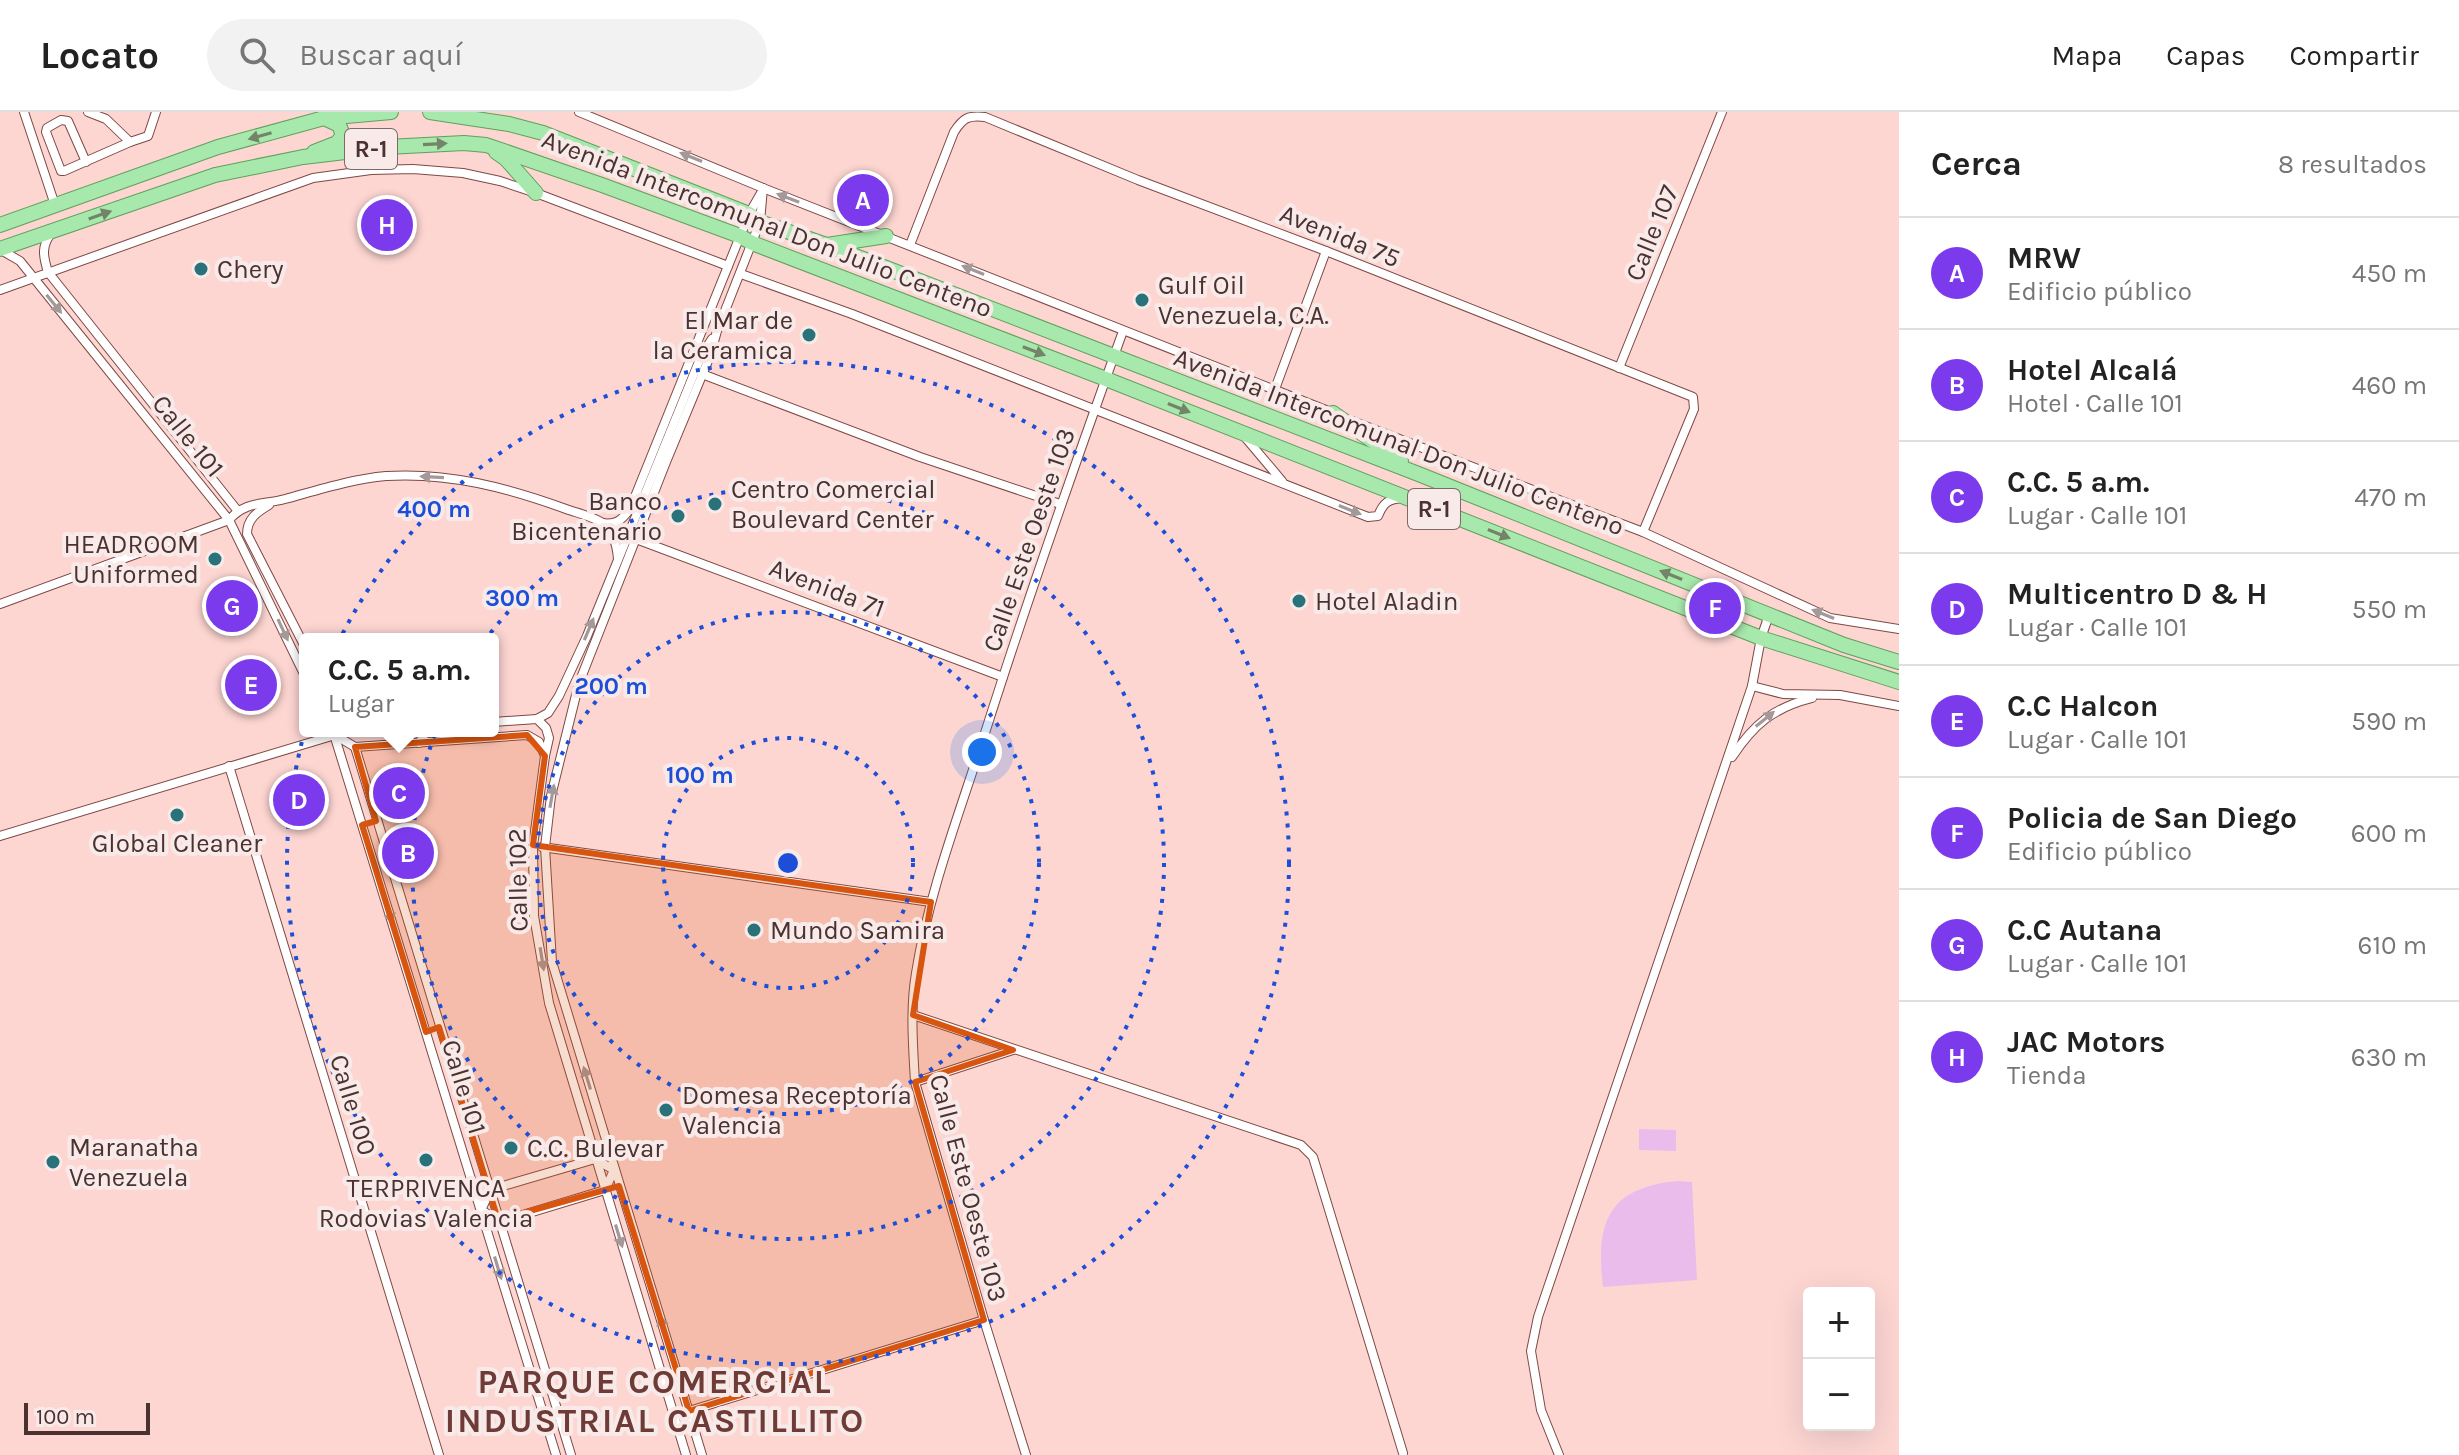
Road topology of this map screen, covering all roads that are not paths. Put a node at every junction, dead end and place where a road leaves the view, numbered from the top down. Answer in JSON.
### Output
{"nodes":[{"id":1,"x":88,"y":112,"type":"edge"},
{"id":2,"x":156,"y":112,"type":"edge"},
{"id":3,"x":391,"y":112,"type":"edge"},
{"id":4,"x":430,"y":112,"type":"edge"},
{"id":5,"x":579,"y":112,"type":"edge"},
{"id":6,"x":1722,"y":112,"type":"edge"},
{"id":7,"x":26,"y":113,"type":"edge"},
{"id":8,"x":467,"y":114,"type":"edge"},
{"id":9,"x":107,"y":116,"type":"edge"},
{"id":10,"x":324,"y":118,"type":"junction"},
{"id":11,"x":130,"y":142,"type":"junction"},
{"id":12,"x":486,"y":145,"type":"junction"},
{"id":13,"x":303,"y":157,"type":"junction"},
{"id":14,"x":86,"y":162,"type":"junction"},
{"id":15,"x":763,"y":188,"type":"junction"},
{"id":16,"x":536,"y":193,"type":"junction"},
{"id":17,"x":55,"y":205,"type":"junction"},
{"id":18,"x":754,"y":218,"type":"junction"},
{"id":19,"x":0,"y":225,"type":"edge"},
{"id":20,"x":53,"y":232,"type":"junction"},
{"id":21,"x":886,"y":236,"type":"junction"},
{"id":22,"x":746,"y":240,"type":"junction"},
{"id":23,"x":827,"y":245,"type":"junction"},
{"id":24,"x":910,"y":245,"type":"junction"},
{"id":25,"x":0,"y":249,"type":"edge"},
{"id":26,"x":1326,"y":251,"type":"junction"},
{"id":27,"x":728,"y":266,"type":"junction"},
{"id":28,"x":48,"y":272,"type":"junction"},
{"id":29,"x":741,"y":274,"type":"junction"},
{"id":30,"x":33,"y":278,"type":"junction"},
{"id":31,"x":0,"y":290,"type":"edge"},
{"id":32,"x":717,"y":331,"type":"junction"},
{"id":33,"x":1123,"y":331,"type":"junction"},
{"id":34,"x":1114,"y":357,"type":"junction"},
{"id":35,"x":1619,"y":368,"type":"junction"},
{"id":36,"x":702,"y":374,"type":"junction"},
{"id":37,"x":1106,"y":379,"type":"junction"},
{"id":38,"x":1275,"y":389,"type":"junction"},
{"id":39,"x":1095,"y":410,"type":"junction"},
{"id":40,"x":1333,"y":413,"type":"junction"},
{"id":41,"x":1241,"y":432,"type":"junction"},
{"id":42,"x":1421,"y":475,"type":"junction"},
{"id":43,"x":1285,"y":484,"type":"junction"},
{"id":44,"x":1408,"y":498,"type":"junction"},
{"id":45,"x":274,"y":502,"type":"junction"},
{"id":46,"x":1060,"y":504,"type":"junction"},
{"id":47,"x":237,"y":510,"type":"junction"},
{"id":48,"x":229,"y":520,"type":"junction"},
{"id":49,"x":602,"y":523,"type":"junction"},
{"id":50,"x":1643,"y":532,"type":"junction"},
{"id":51,"x":636,"y":539,"type":"junction"},
{"id":52,"x":618,"y":559,"type":"junction"},
{"id":53,"x":0,"y":604,"type":"edge"},
{"id":54,"x":1769,"y":615,"type":"junction"},
{"id":55,"x":1899,"y":629,"type":"edge"},
{"id":56,"x":299,"y":635,"type":"edge"},
{"id":57,"x":1761,"y":638,"type":"junction"},
{"id":58,"x":1899,"y":662,"type":"edge"},
{"id":59,"x":299,"y":664,"type":"edge"},
{"id":60,"x":1003,"y":677,"type":"junction"},
{"id":61,"x":1899,"y":682,"type":"edge"},
{"id":62,"x":1752,"y":686,"type":"junction"},
{"id":63,"x":1824,"y":695,"type":"junction"},
{"id":64,"x":1899,"y":706,"type":"edge"},
{"id":65,"x":537,"y":719,"type":"junction"},
{"id":66,"x":499,"y":722,"type":"edge"},
{"id":67,"x":321,"y":737,"type":"edge"},
{"id":68,"x":335,"y":737,"type":"edge"},
{"id":69,"x":340,"y":737,"type":"edge"},
{"id":70,"x":423,"y":737,"type":"edge"},
{"id":71,"x":419,"y":743,"type":"junction"},
{"id":72,"x":355,"y":747,"type":"junction"},
{"id":73,"x":545,"y":756,"type":"junction"},
{"id":74,"x":229,"y":766,"type":"junction"},
{"id":75,"x":1724,"y":768,"type":"junction"},
{"id":76,"x":376,"y":821,"type":"junction"},
{"id":77,"x":362,"y":825,"type":"junction"},
{"id":78,"x":0,"y":836,"type":"edge"},
{"id":79,"x":533,"y":846,"type":"junction"},
{"id":80,"x":545,"y":847,"type":"junction"},
{"id":81,"x":931,"y":902,"type":"junction"},
{"id":82,"x":913,"y":1015,"type":"junction"},
{"id":83,"x":439,"y":1027,"type":"junction"},
{"id":84,"x":426,"y":1032,"type":"junction"},
{"id":85,"x":1013,"y":1050,"type":"junction"},
{"id":86,"x":915,"y":1082,"type":"junction"},
{"id":87,"x":595,"y":1159,"type":"junction"},
{"id":88,"x":614,"y":1170,"type":"junction"},
{"id":89,"x":605,"y":1190,"type":"junction"},
{"id":90,"x":490,"y":1191,"type":"junction"},
{"id":91,"x":481,"y":1210,"type":"junction"},
{"id":92,"x":498,"y":1220,"type":"junction"},
{"id":93,"x":984,"y":1320,"type":"junction"},
{"id":94,"x":689,"y":1411,"type":"junction"},
{"id":95,"x":1403,"y":1453,"type":"edge"},
{"id":96,"x":439,"y":1455,"type":"edge"},
{"id":97,"x":556,"y":1455,"type":"edge"},
{"id":98,"x":571,"y":1455,"type":"edge"},
{"id":99,"x":686,"y":1455,"type":"edge"},
{"id":100,"x":702,"y":1455,"type":"edge"},
{"id":101,"x":1026,"y":1455,"type":"edge"},
{"id":102,"x":1559,"y":1455,"type":"edge"}],
"edges":[{"from":1,"to":9,"type":"street"},
{"from":2,"to":11,"type":"street"},
{"from":3,"to":10,"type":"main road","number":"R-1"},
{"from":4,"to":8,"type":"main road","name":"Avenida Intercomunal Don Julio Centeno","number":"R-1"},
{"from":15,"to":5,"type":"street","name":"Avenida Intercomunal Don Julio Centeno","one_way":true},
{"from":6,"to":35,"type":"street","name":"Calle 107"},
{"from":7,"to":17,"type":"street"},
{"from":8,"to":18,"type":"main road","name":"Avenida Intercomunal Don Julio Centeno","number":"R-1"},
{"from":9,"to":11,"type":"street"},
{"from":10,"to":13,"type":"main road"},
{"from":10,"to":17,"type":"main road","number":"R-1","one_way":true},
{"from":11,"to":14,"type":"street"},
{"from":13,"to":12,"type":"main road","name":"Avenida Intercomunal Don Julio Centeno","number":"R-1","one_way":true},
{"from":12,"to":16,"type":"main road"},
{"from":12,"to":22,"type":"main road","name":"Avenida Intercomunal Don Julio Centeno","number":"R-1"},
{"from":20,"to":13,"type":"main road","name":"Avenida Intercomunal Don Julio Centeno","number":"R-1","one_way":true},
{"from":14,"to":14,"type":"street"},
{"from":15,"to":18,"type":"street"},
{"from":15,"to":18,"type":"street"},
{"from":21,"to":15,"type":"street","name":"Avenida Intercomunal Don Julio Centeno","one_way":true},
{"from":16,"to":27,"type":"street","name":"Avenida Intercomunal Don Julio Centeno"},
{"from":16,"to":28,"type":"street","name":"Avenida Intercomunal Don Julio Centeno"},
{"from":17,"to":19,"type":"main road","number":"R-1"},
{"from":18,"to":22,"type":"street","name":"Calle 102"},
{"from":18,"to":22,"type":"street","name":"Calle 102"},
{"from":18,"to":23,"type":"main road","name":"Avenida Intercomunal Don Julio Centeno","number":"R-1"},
{"from":20,"to":25,"type":"main road","name":"Avenida Intercomunal Don Julio Centeno","number":"R-1"},
{"from":20,"to":28,"type":"street"},
{"from":21,"to":23,"type":"main road"},
{"from":21,"to":24,"type":"street","name":"Avenida Intercomunal Don Julio Centeno"},
{"from":22,"to":27,"type":"street","name":"Calle 102"},
{"from":22,"to":29,"type":"street","name":"Calle 102"},
{"from":22,"to":37,"type":"main road","name":"Avenida Intercomunal Don Julio Centeno","number":"R-1","one_way":true},
{"from":23,"to":34,"type":"main road","name":"Avenida Intercomunal Don Julio Centeno","number":"R-1"},
{"from":24,"to":26,"type":"street","name":"Avenida 75"},
{"from":33,"to":24,"type":"street","name":"Avenida Intercomunal Don Julio Centeno","one_way":true},
{"from":25,"to":30,"type":"street","name":"Calle 101"},
{"from":26,"to":35,"type":"street","name":"Avenida 75"},
{"from":26,"to":38,"type":"street"},
{"from":27,"to":49,"type":"street","name":"Calle 102"},
{"from":28,"to":30,"type":"street","name":"Avenida Intercomunal Don Julio Centeno"},
{"from":28,"to":47,"type":"street","name":"Calle 101"},
{"from":29,"to":32,"type":"street","name":"Calle 102"},
{"from":29,"to":39,"type":"street","name":"Avenida Intercomunal Don Julio Centeno"},
{"from":30,"to":31,"type":"street","name":"Avenida Intercomunal Don Julio Centeno"},
{"from":30,"to":48,"type":"street","name":"Calle 101","one_way":true},
{"from":32,"to":36,"type":"street","name":"Calle 102"},
{"from":32,"to":52,"type":"street","name":"Calle 102"},
{"from":33,"to":34,"type":"street","name":"Calle Este Oeste 103"},
{"from":33,"to":38,"type":"street","name":"Avenida Intercomunal Don Julio Centeno"},
{"from":34,"to":37,"type":"street","name":"Calle Este Oeste 103"},
{"from":34,"to":42,"type":"main road","name":"Avenida Intercomunal Don Julio Centeno","number":"R-1"},
{"from":35,"to":50,"type":"street","name":"Avenida 75"},
{"from":36,"to":46,"type":"street"},
{"from":36,"to":51,"type":"street","name":"Calle 102"},
{"from":37,"to":39,"type":"street","name":"Calle Este Oeste 103"},
{"from":37,"to":41,"type":"main road","name":"Avenida Intercomunal Don Julio Centeno","number":"R-1","one_way":true},
{"from":38,"to":40,"type":"street","name":"Avenida Intercomunal Don Julio Centeno"},
{"from":39,"to":43,"type":"street","name":"Avenida Intercomunal Don Julio Centeno"},
{"from":39,"to":46,"type":"street","name":"Calle Este Oeste 103"},
{"from":40,"to":42,"type":"main road"},
{"from":40,"to":50,"type":"street","name":"Avenida Intercomunal Don Julio Centeno"},
{"from":41,"to":43,"type":"street"},
{"from":41,"to":44,"type":"main road","name":"Avenida Intercomunal Don Julio Centeno","number":"R-1"},
{"from":54,"to":42,"type":"main road","name":"Avenida Intercomunal Don Julio Centeno","number":"R-1","one_way":true},
{"from":43,"to":44,"type":"street","name":"Avenida Intercomunal Don Julio Centeno","one_way":true},
{"from":44,"to":57,"type":"main road","name":"Avenida Intercomunal Don Julio Centeno","number":"R-1","one_way":true},
{"from":45,"to":47,"type":"street"},
{"from":49,"to":45,"type":"street","one_way":true},
{"from":45,"to":56,"type":"street"},
{"from":46,"to":60,"type":"street","name":"Calle Este Oeste 103"},
{"from":47,"to":48,"type":"street"},
{"from":48,"to":53,"type":"street"},
{"from":48,"to":59,"type":"street","name":"Calle 101","one_way":true},
{"from":49,"to":52,"type":"street"},
{"from":55,"to":50,"type":"street","name":"Avenida Intercomunal Don Julio Centeno","one_way":true},
{"from":51,"to":60,"type":"street","name":"Avenida 71"},
{"from":80,"to":51,"type":"street","name":"Calle 102","one_way":true},
{"from":65,"to":52,"type":"street","name":"Calle 102","one_way":true},
{"from":54,"to":57,"type":"street"},
{"from":54,"to":58,"type":"main road","name":"Avenida Intercomunal Don Julio Centeno","number":"R-1"},
{"from":57,"to":61,"type":"main road","name":"Avenida Intercomunal Don Julio Centeno","number":"R-1"},
{"from":57,"to":62,"type":"street"},
{"from":60,"to":81,"type":"street","name":"Calle Este Oeste 103"},
{"from":62,"to":63,"type":"street"},
{"from":62,"to":75,"type":"street"},
{"from":63,"to":64,"type":"street"},
{"from":75,"to":63,"type":"street","one_way":true},
{"from":65,"to":66,"type":"street"},
{"from":65,"to":73,"type":"street","name":"Calle 102"},
{"from":67,"to":74,"type":"street"},
{"from":68,"to":77,"type":"street","name":"Calle 101"},
{"from":69,"to":72,"type":"street"},
{"from":70,"to":71,"type":"street"},
{"from":71,"to":72,"type":"street"},
{"from":71,"to":73,"type":"street"},
{"from":72,"to":76,"type":"street","name":"Calle 101"},
{"from":73,"to":79,"type":"street","name":"Calle 102"},
{"from":74,"to":78,"type":"street"},
{"from":74,"to":96,"type":"street","name":"Calle 100"},
{"from":75,"to":102,"type":"street"},
{"from":76,"to":77,"type":"street"},
{"from":76,"to":83,"type":"street","name":"Calle 101"},
{"from":77,"to":84,"type":"street","name":"Calle 101","one_way":true},
{"from":79,"to":80,"type":"street"},
{"from":79,"to":87,"type":"street","name":"Calle 102","one_way":true},
{"from":80,"to":81,"type":"street"},
{"from":88,"to":80,"type":"street","name":"Calle 102","one_way":true},
{"from":81,"to":82,"type":"street","name":"Calle Este Oeste 103"},
{"from":82,"to":85,"type":"street"},
{"from":82,"to":86,"type":"street","name":"Calle Este Oeste 103"},
{"from":83,"to":84,"type":"street"},
{"from":83,"to":90,"type":"street","name":"Calle 101"},
{"from":84,"to":91,"type":"street","name":"Calle 101"},
{"from":85,"to":86,"type":"street"},
{"from":85,"to":95,"type":"street"},
{"from":86,"to":93,"type":"street","name":"Calle Este Oeste 103"},
{"from":87,"to":88,"type":"street"},
{"from":87,"to":89,"type":"street","name":"Calle 102"},
{"from":87,"to":90,"type":"street"},
{"from":88,"to":89,"type":"street"},
{"from":94,"to":88,"type":"street","name":"Calle 102","one_way":true},
{"from":89,"to":92,"type":"street"},
{"from":89,"to":99,"type":"street","name":"Calle 102","one_way":true},
{"from":90,"to":91,"type":"street"},
{"from":90,"to":92,"type":"street","name":"Calle 101"},
{"from":91,"to":92,"type":"street"},
{"from":91,"to":97,"type":"street","name":"Calle 101","one_way":true},
{"from":92,"to":98,"type":"street","name":"Calle 101"},
{"from":93,"to":94,"type":"street"},
{"from":93,"to":101,"type":"street","name":"Calle Este Oeste 103"},
{"from":94,"to":100,"type":"street","name":"Calle 102"}]}
